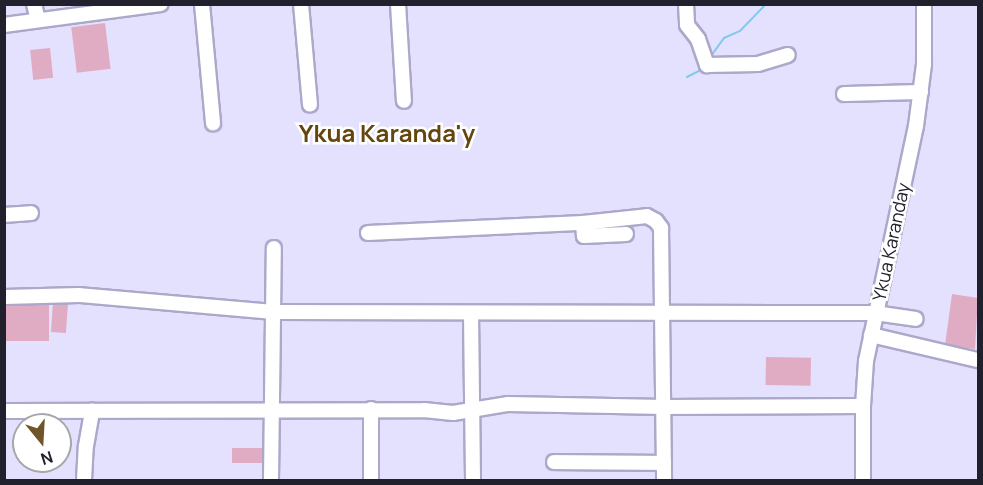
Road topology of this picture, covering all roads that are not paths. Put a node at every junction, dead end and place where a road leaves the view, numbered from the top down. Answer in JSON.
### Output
{"nodes":[{"id":1,"x":34,"y":4,"type":"edge"},
{"id":2,"x":160,"y":4,"type":"edge"},
{"id":3,"x":202,"y":4,"type":"edge"},
{"id":4,"x":301,"y":4,"type":"edge"},
{"id":5,"x":398,"y":4,"type":"edge"},
{"id":6,"x":686,"y":4,"type":"edge"},
{"id":7,"x":924,"y":4,"type":"edge"},
{"id":8,"x":120,"y":7,"type":"edge"},
{"id":9,"x":38,"y":20,"type":"junction"},
{"id":10,"x":4,"y":25,"type":"edge"},
{"id":11,"x":788,"y":55,"type":"dead end"},
{"id":12,"x":921,"y":92,"type":"junction"},
{"id":13,"x":844,"y":93,"type":"dead end"},
{"id":14,"x":404,"y":101,"type":"dead end"},
{"id":15,"x":310,"y":105,"type":"dead end"},
{"id":16,"x":213,"y":123,"type":"dead end"},
{"id":17,"x":31,"y":213,"type":"dead end"},
{"id":18,"x":4,"y":215,"type":"edge"},
{"id":19,"x":583,"y":223,"type":"junction"},
{"id":20,"x":368,"y":233,"type":"dead end"},
{"id":21,"x":626,"y":234,"type":"dead end"},
{"id":22,"x":274,"y":248,"type":"dead end"},
{"id":23,"x":4,"y":297,"type":"edge"},
{"id":24,"x":275,"y":312,"type":"junction"},
{"id":25,"x":662,"y":312,"type":"junction"},
{"id":26,"x":875,"y":313,"type":"junction"},
{"id":27,"x":471,"y":314,"type":"junction"},
{"id":28,"x":916,"y":319,"type":"dead end"},
{"id":29,"x":871,"y":335,"type":"junction"},
{"id":30,"x":978,"y":360,"type":"edge"},
{"id":31,"x":863,"y":406,"type":"junction"},
{"id":32,"x":665,"y":407,"type":"junction"},
{"id":33,"x":272,"y":409,"type":"junction"},
{"id":34,"x":371,"y":409,"type":"junction"},
{"id":35,"x":472,"y":410,"type":"junction"},
{"id":36,"x":4,"y":411,"type":"edge"},
{"id":37,"x":77,"y":411,"type":"junction"},
{"id":38,"x":92,"y":411,"type":"junction"},
{"id":39,"x":86,"y":446,"type":"junction"},
{"id":40,"x":554,"y":462,"type":"dead end"},
{"id":41,"x":664,"y":463,"type":"junction"},
{"id":42,"x":84,"y":480,"type":"edge"},
{"id":43,"x":271,"y":480,"type":"edge"},
{"id":44,"x":371,"y":480,"type":"edge"},
{"id":45,"x":473,"y":480,"type":"edge"},
{"id":46,"x":664,"y":480,"type":"edge"},
{"id":47,"x":863,"y":480,"type":"edge"}],
"edges":[{"from":1,"to":9,"type":"street"},
{"from":2,"to":8,"type":"street"},
{"from":3,"to":16,"type":"street"},
{"from":4,"to":15,"type":"street"},
{"from":5,"to":14,"type":"street"},
{"from":6,"to":11,"type":"street"},
{"from":7,"to":12,"type":"street","name":"Ykua Karanday"},
{"from":8,"to":9,"type":"street"},
{"from":9,"to":10,"type":"street"},
{"from":12,"to":13,"type":"street"},
{"from":12,"to":26,"type":"street","name":"Ykua Karanday"},
{"from":17,"to":18,"type":"street"},
{"from":19,"to":20,"type":"street"},
{"from":19,"to":21,"type":"street"},
{"from":19,"to":25,"type":"street"},
{"from":22,"to":24,"type":"street"},
{"from":23,"to":24,"type":"street"},
{"from":24,"to":27,"type":"street"},
{"from":24,"to":33,"type":"street"},
{"from":25,"to":26,"type":"street"},
{"from":25,"to":27,"type":"street"},
{"from":25,"to":32,"type":"street"},
{"from":26,"to":28,"type":"street"},
{"from":26,"to":29,"type":"street","name":"Ykua Karanday"},
{"from":27,"to":35,"type":"street"},
{"from":29,"to":30,"type":"street"},
{"from":29,"to":31,"type":"street","name":"Ykua Karanday"},
{"from":31,"to":32,"type":"street"},
{"from":31,"to":47,"type":"street","name":"Ykua Karanday"},
{"from":32,"to":35,"type":"street"},
{"from":32,"to":41,"type":"street"},
{"from":33,"to":34,"type":"street"},
{"from":33,"to":38,"type":"street"},
{"from":33,"to":43,"type":"street"},
{"from":34,"to":35,"type":"street"},
{"from":34,"to":44,"type":"street"},
{"from":35,"to":45,"type":"street"},
{"from":36,"to":37,"type":"street"},
{"from":37,"to":38,"type":"street"},
{"from":37,"to":39,"type":"street"},
{"from":38,"to":39,"type":"street"},
{"from":39,"to":42,"type":"street"},
{"from":40,"to":41,"type":"street"},
{"from":41,"to":46,"type":"street"}]}
